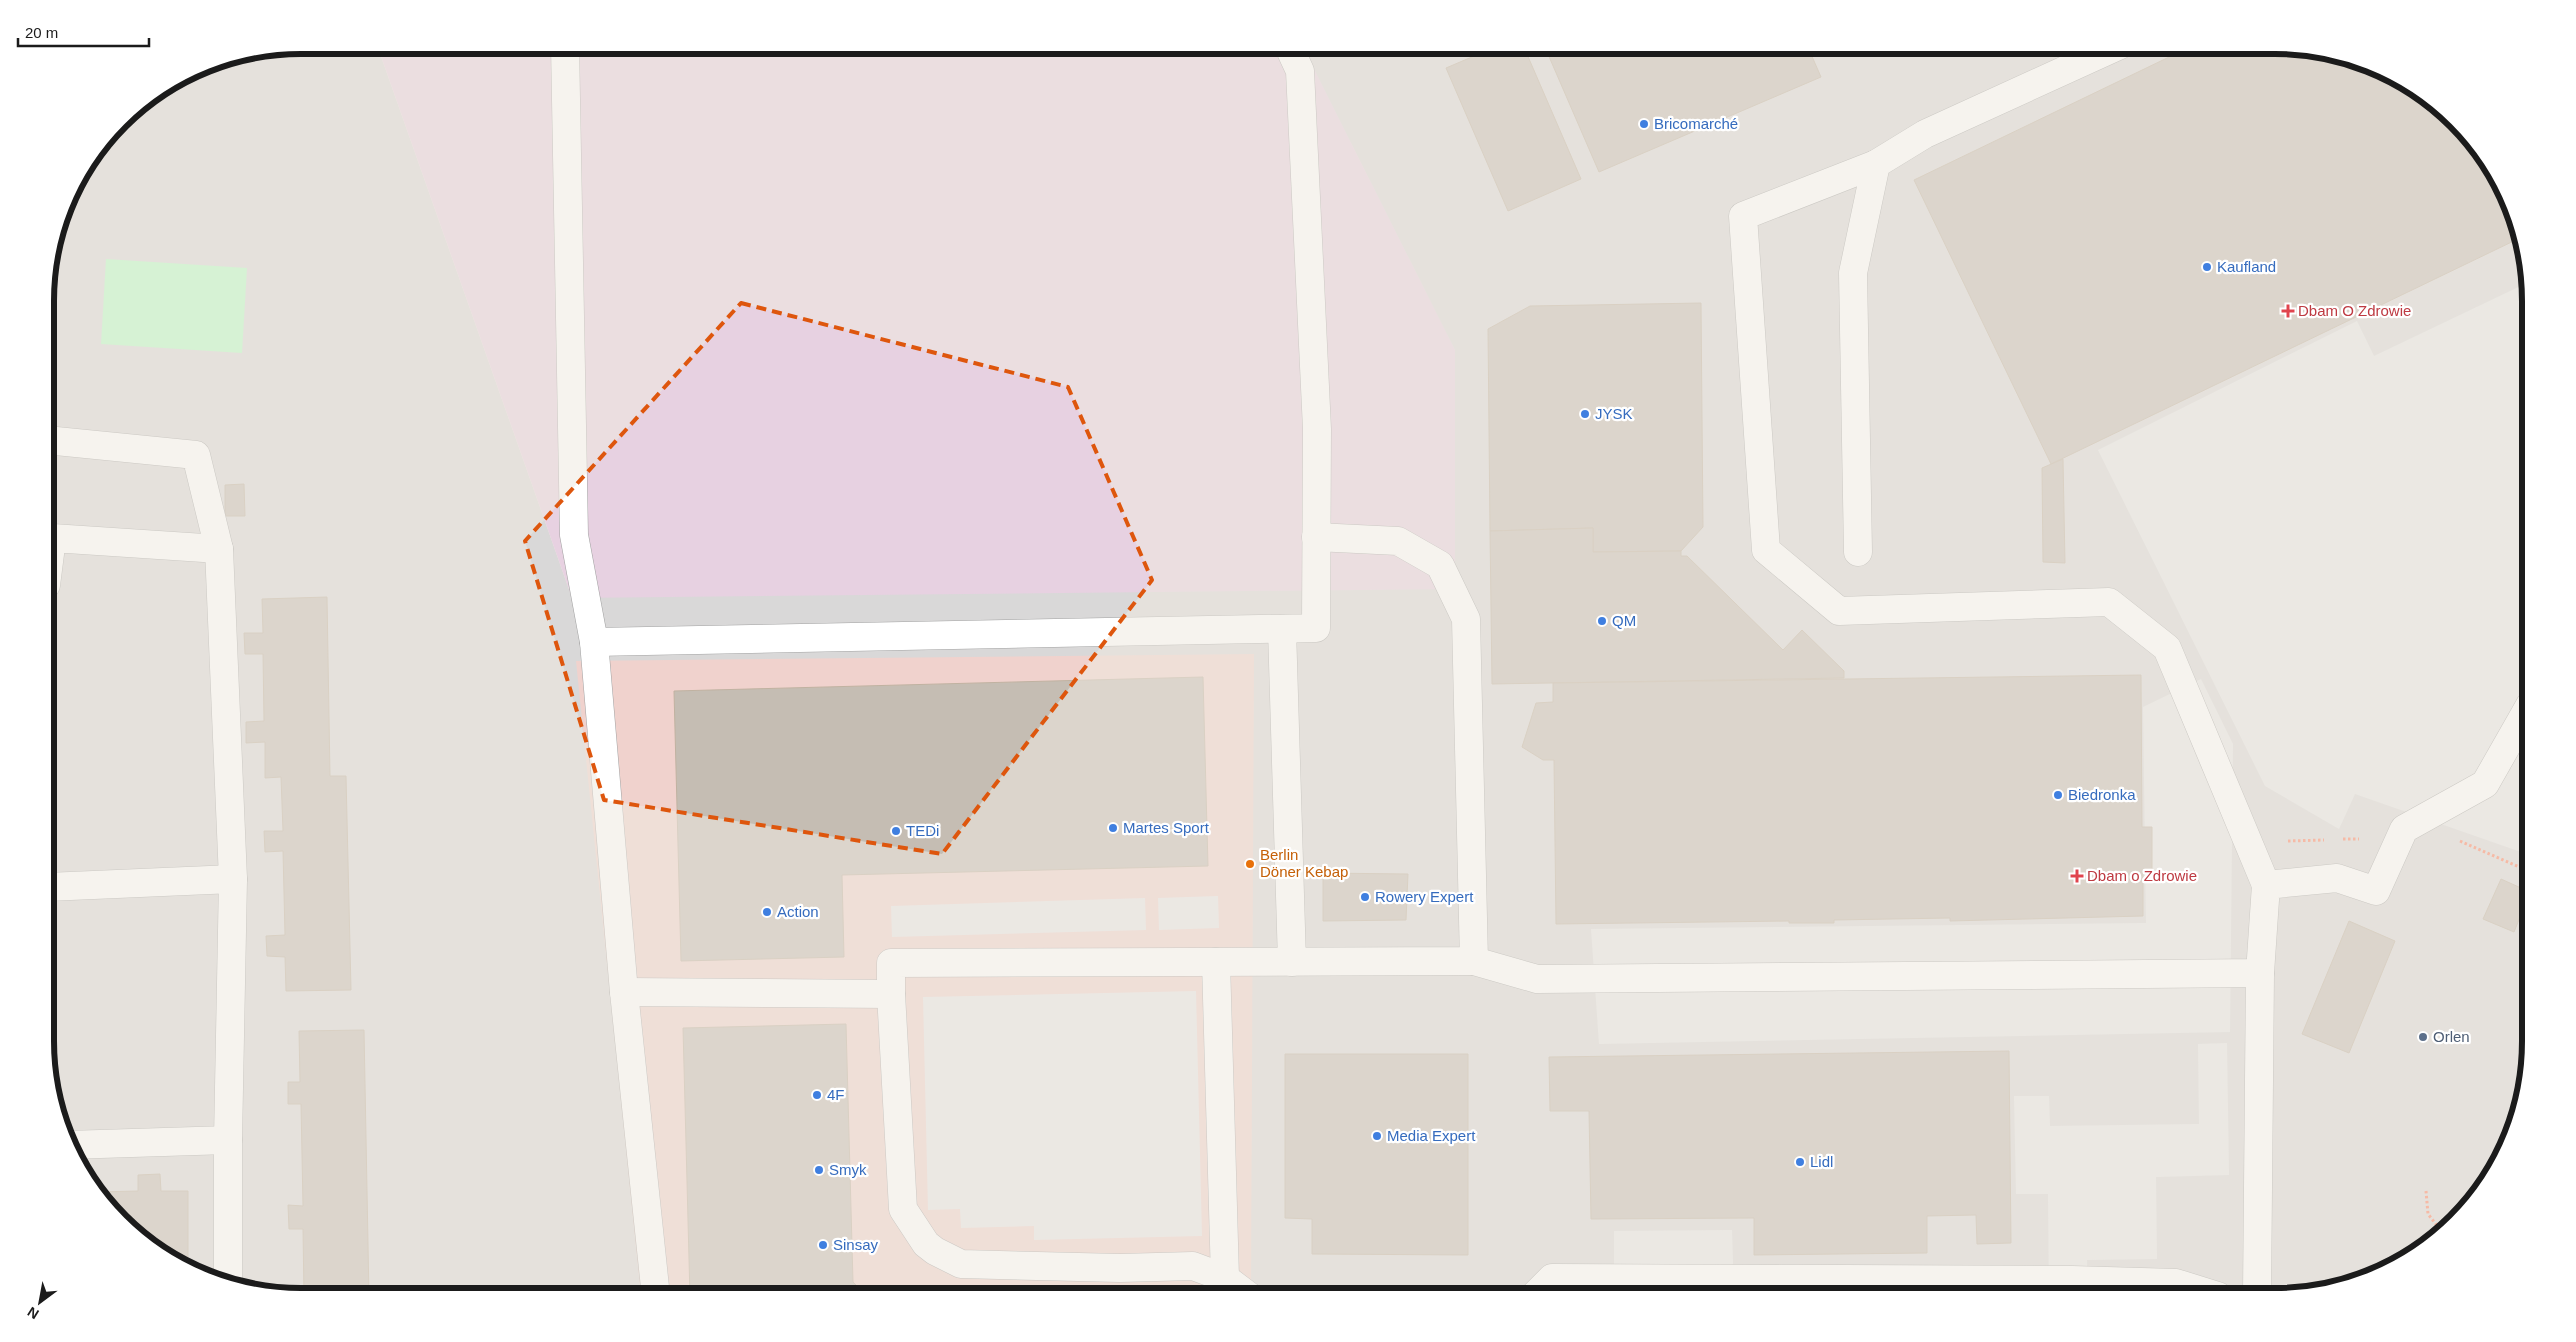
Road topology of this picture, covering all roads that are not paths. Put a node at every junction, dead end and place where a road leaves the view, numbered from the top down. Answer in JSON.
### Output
{"nodes":[{"id":1,"x":565,"y":54,"type":"edge"},
{"id":2,"x":1292,"y":54,"type":"edge"},
{"id":3,"x":2100,"y":54,"type":"edge"},
{"id":4,"x":1876,"y":164,"type":"junction"},
{"id":5,"x":54,"y":440,"type":"edge"},
{"id":6,"x":1316,"y":537,"type":"junction"},
{"id":7,"x":54,"y":538,"type":"edge"},
{"id":8,"x":219,"y":549,"type":"junction"},
{"id":9,"x":1858,"y":552,"type":"dead end"},
{"id":10,"x":1282,"y":629,"type":"junction"},
{"id":11,"x":594,"y":642,"type":"junction"},
{"id":12,"x":2522,"y":719,"type":"edge"},
{"id":13,"x":233,"y":879,"type":"junction"},
{"id":14,"x":2266,"y":885,"type":"junction"},
{"id":15,"x":54,"y":887,"type":"edge"},
{"id":16,"x":1474,"y":961,"type":"junction"},
{"id":17,"x":1216,"y":962,"type":"junction"},
{"id":18,"x":1292,"y":962,"type":"junction"},
{"id":19,"x":2260,"y":973,"type":"junction"},
{"id":20,"x":624,"y":992,"type":"junction"},
{"id":21,"x":891,"y":994,"type":"junction"},
{"id":22,"x":228,"y":1140,"type":"junction"},
{"id":23,"x":76,"y":1145,"type":"edge"},
{"id":24,"x":228,"y":1277,"type":"edge"},
{"id":25,"x":1225,"y":1278,"type":"junction"},
{"id":26,"x":655,"y":1288,"type":"edge"},
{"id":27,"x":1238,"y":1288,"type":"edge"},
{"id":28,"x":1542,"y":1288,"type":"edge"},
{"id":29,"x":2154,"y":1288,"type":"edge"},
{"id":30,"x":2257,"y":1288,"type":"edge"}],
"edges":[{"from":1,"to":11,"type":"lane"},
{"from":2,"to":6,"type":"lane"},
{"from":3,"to":4,"type":"lane"},
{"from":4,"to":9,"type":"lane"},
{"from":4,"to":14,"type":"lane"},
{"from":5,"to":8,"type":"lane"},
{"from":6,"to":10,"type":"lane"},
{"from":6,"to":16,"type":"lane"},
{"from":7,"to":8,"type":"lane"},
{"from":8,"to":13,"type":"lane"},
{"from":10,"to":11,"type":"lane"},
{"from":10,"to":18,"type":"lane"},
{"from":11,"to":20,"type":"lane"},
{"from":12,"to":14,"type":"lane"},
{"from":13,"to":15,"type":"lane"},
{"from":13,"to":22,"type":"lane"},
{"from":14,"to":19,"type":"lane"},
{"from":16,"to":18,"type":"lane"},
{"from":16,"to":19,"type":"lane"},
{"from":17,"to":18,"type":"lane"},
{"from":17,"to":21,"type":"lane"},
{"from":17,"to":25,"type":"lane"},
{"from":19,"to":30,"type":"lane"},
{"from":20,"to":21,"type":"lane"},
{"from":20,"to":26,"type":"lane"},
{"from":21,"to":25,"type":"lane"},
{"from":22,"to":23,"type":"lane"},
{"from":22,"to":24,"type":"lane"},
{"from":25,"to":27,"type":"lane"},
{"from":28,"to":29,"type":"lane"}]}
